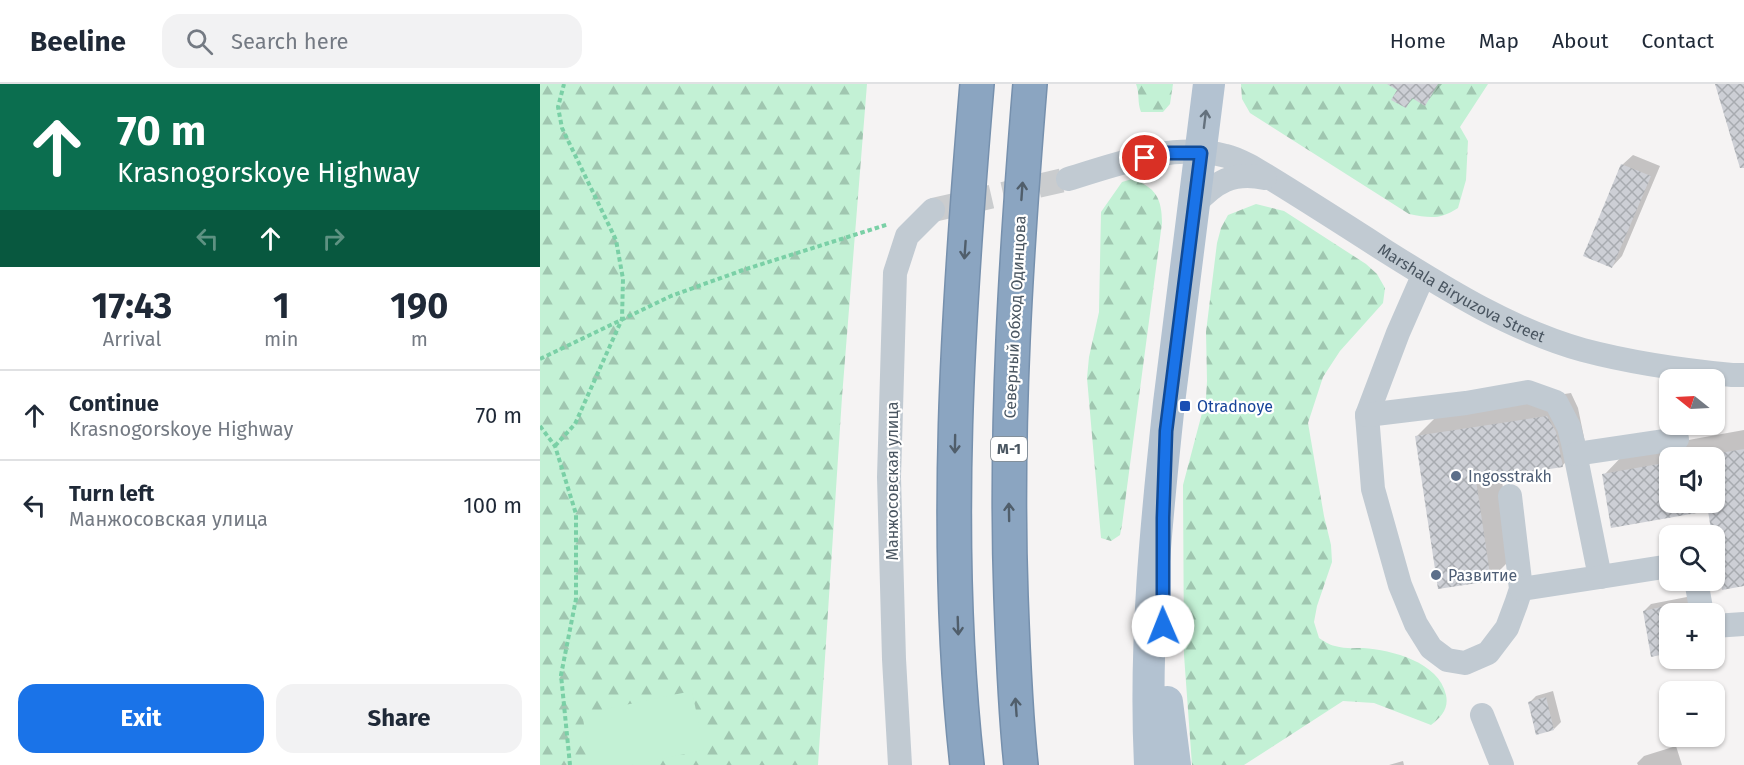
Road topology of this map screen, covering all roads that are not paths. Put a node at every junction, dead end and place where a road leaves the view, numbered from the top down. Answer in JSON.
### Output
{"nodes":[{"id":1,"x":977,"y":84,"type":"edge"},
{"id":2,"x":1030,"y":84,"type":"edge"},
{"id":3,"x":1209,"y":84,"type":"edge"},
{"id":4,"x":1201,"y":153,"type":"junction"},
{"id":5,"x":1068,"y":179,"type":"tunnel mouth"},
{"id":6,"x":1282,"y":185,"type":"junction"},
{"id":7,"x":1194,"y":205,"type":"junction"},
{"id":8,"x":933,"y":210,"type":"tunnel mouth"},
{"id":9,"x":1423,"y":276,"type":"junction"},
{"id":10,"x":1744,"y":375,"type":"edge"},
{"id":11,"x":1367,"y":415,"type":"junction"},
{"id":12,"x":1166,"y":431,"type":"junction"},
{"id":13,"x":1677,"y":439,"type":"dead end"},
{"id":14,"x":1576,"y":454,"type":"junction"},
{"id":15,"x":1510,"y":496,"type":"dead end"},
{"id":16,"x":1659,"y":568,"type":"edge"},
{"id":17,"x":1599,"y":577,"type":"junction"},
{"id":18,"x":1521,"y":589,"type":"junction"},
{"id":19,"x":1744,"y":624,"type":"edge"},
{"id":20,"x":1725,"y":625,"type":"edge"},
{"id":21,"x":1482,"y":715,"type":"dead end"},
{"id":22,"x":900,"y":765,"type":"edge"},
{"id":23,"x":967,"y":765,"type":"edge"},
{"id":24,"x":1021,"y":765,"type":"edge"},
{"id":25,"x":1150,"y":765,"type":"edge"},
{"id":26,"x":1174,"y":765,"type":"edge"},
{"id":27,"x":1502,"y":765,"type":"edge"}],
"edges":[{"from":1,"to":23,"type":"highway","one_way":true},
{"from":24,"to":2,"type":"highway","name":"Северный обход Одинцова","number":"М-1","one_way":true},
{"from":4,"to":3,"type":"main road","one_way":true},
{"from":4,"to":5,"type":"street"},
{"from":4,"to":6,"type":"street","name":"Marshala Biryuzova Street"},
{"from":4,"to":7,"type":"main road"},
{"from":6,"to":7,"type":"street"},
{"from":6,"to":9,"type":"street","name":"Marshala Biryuzova Street"},
{"from":7,"to":12,"type":"main road"},
{"from":8,"to":22,"type":"street","name":"Манжосовская улица"},
{"from":9,"to":10,"type":"street","name":"Marshala Biryuzova Street"},
{"from":9,"to":11,"type":"street"},
{"from":11,"to":14,"type":"street"},
{"from":11,"to":18,"type":"street"},
{"from":12,"to":25,"type":"main road"},
{"from":12,"to":26,"type":"main road"},
{"from":13,"to":14,"type":"street"},
{"from":14,"to":17,"type":"street"},
{"from":15,"to":18,"type":"street"},
{"from":16,"to":17,"type":"street"},
{"from":17,"to":18,"type":"street"},
{"from":19,"to":20,"type":"street"},
{"from":21,"to":27,"type":"street"}]}
